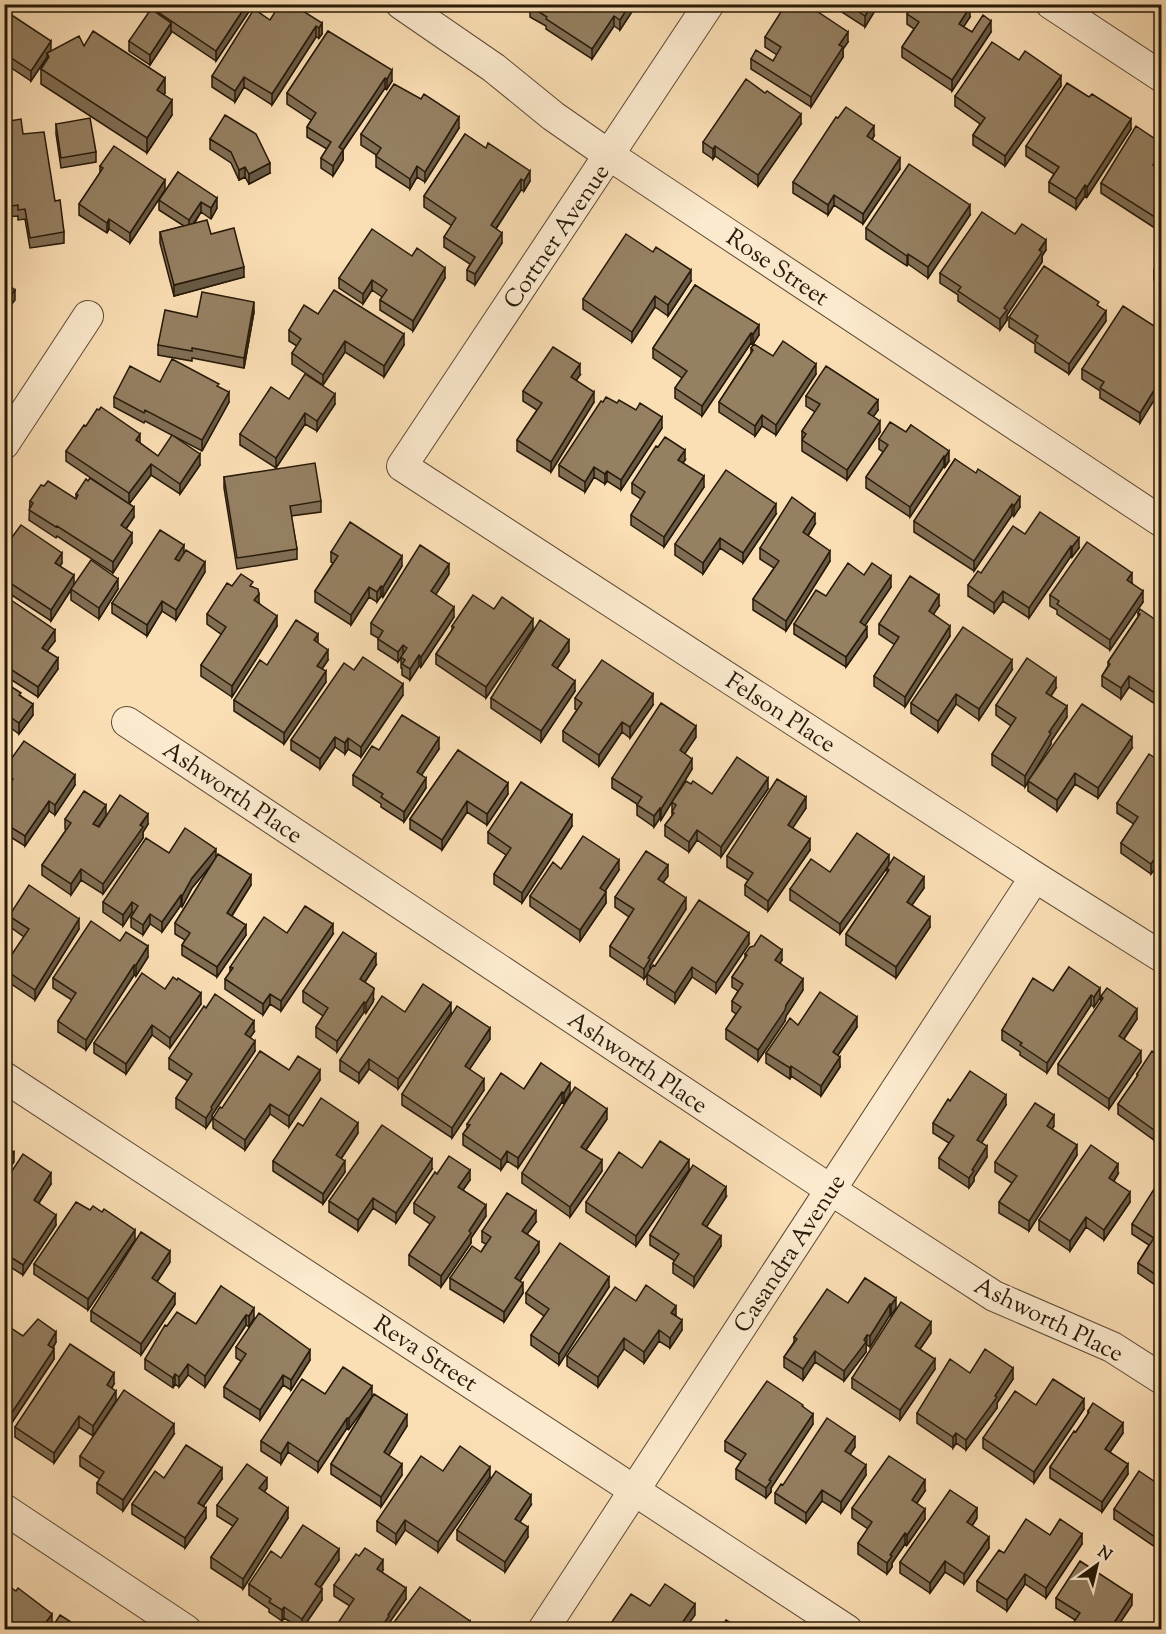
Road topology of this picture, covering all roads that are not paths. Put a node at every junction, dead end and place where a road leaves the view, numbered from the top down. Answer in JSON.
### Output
{"nodes":[{"id":1,"x":401,"y":4,"type":"edge"},
{"id":2,"x":709,"y":4,"type":"edge"},
{"id":3,"x":1051,"y":4,"type":"edge"},
{"id":4,"x":1161,"y":77,"type":"edge"},
{"id":5,"x":609,"y":155,"type":"junction"},
{"id":6,"x":88,"y":316,"type":"dead end"},
{"id":7,"x":4,"y":444,"type":"edge"},
{"id":8,"x":402,"y":466,"type":"joint"},
{"id":9,"x":1161,"y":522,"type":"edge"},
{"id":10,"x":127,"y":722,"type":"dead end"},
{"id":11,"x":1035,"y":877,"type":"junction"},
{"id":12,"x":1161,"y":957,"type":"edge"},
{"id":13,"x":4,"y":1077,"type":"edge"},
{"id":14,"x":831,"y":1190,"type":"junction"},
{"id":15,"x":1161,"y":1379,"type":"edge"},
{"id":16,"x":635,"y":1489,"type":"junction"},
{"id":17,"x":4,"y":1509,"type":"edge"},
{"id":18,"x":186,"y":1629,"type":"edge"},
{"id":19,"x":543,"y":1629,"type":"edge"},
{"id":20,"x":847,"y":1629,"type":"edge"}],
"edges":[{"from":1,"to":5,"type":"street","name":"Rose Street"},
{"from":2,"to":5,"type":"street","name":"Cortner Avenue"},
{"from":3,"to":4,"type":"street"},
{"from":5,"to":8,"type":"street","name":"Cortner Avenue"},
{"from":5,"to":9,"type":"street","name":"Rose Street"},
{"from":6,"to":7,"type":"street"},
{"from":8,"to":11,"type":"street","name":"Felson Place"},
{"from":10,"to":14,"type":"street","name":"Ashworth Place"},
{"from":11,"to":12,"type":"street","name":"Felson Place"},
{"from":11,"to":14,"type":"street","name":"Casandra Avenue"},
{"from":13,"to":16,"type":"street","name":"Reva Street"},
{"from":14,"to":15,"type":"street","name":"Ashworth Place"},
{"from":14,"to":16,"type":"street","name":"Casandra Avenue"},
{"from":16,"to":19,"type":"street","name":"Casandra Avenue"},
{"from":16,"to":20,"type":"street","name":"Reva Street"},
{"from":17,"to":18,"type":"street"}]}
